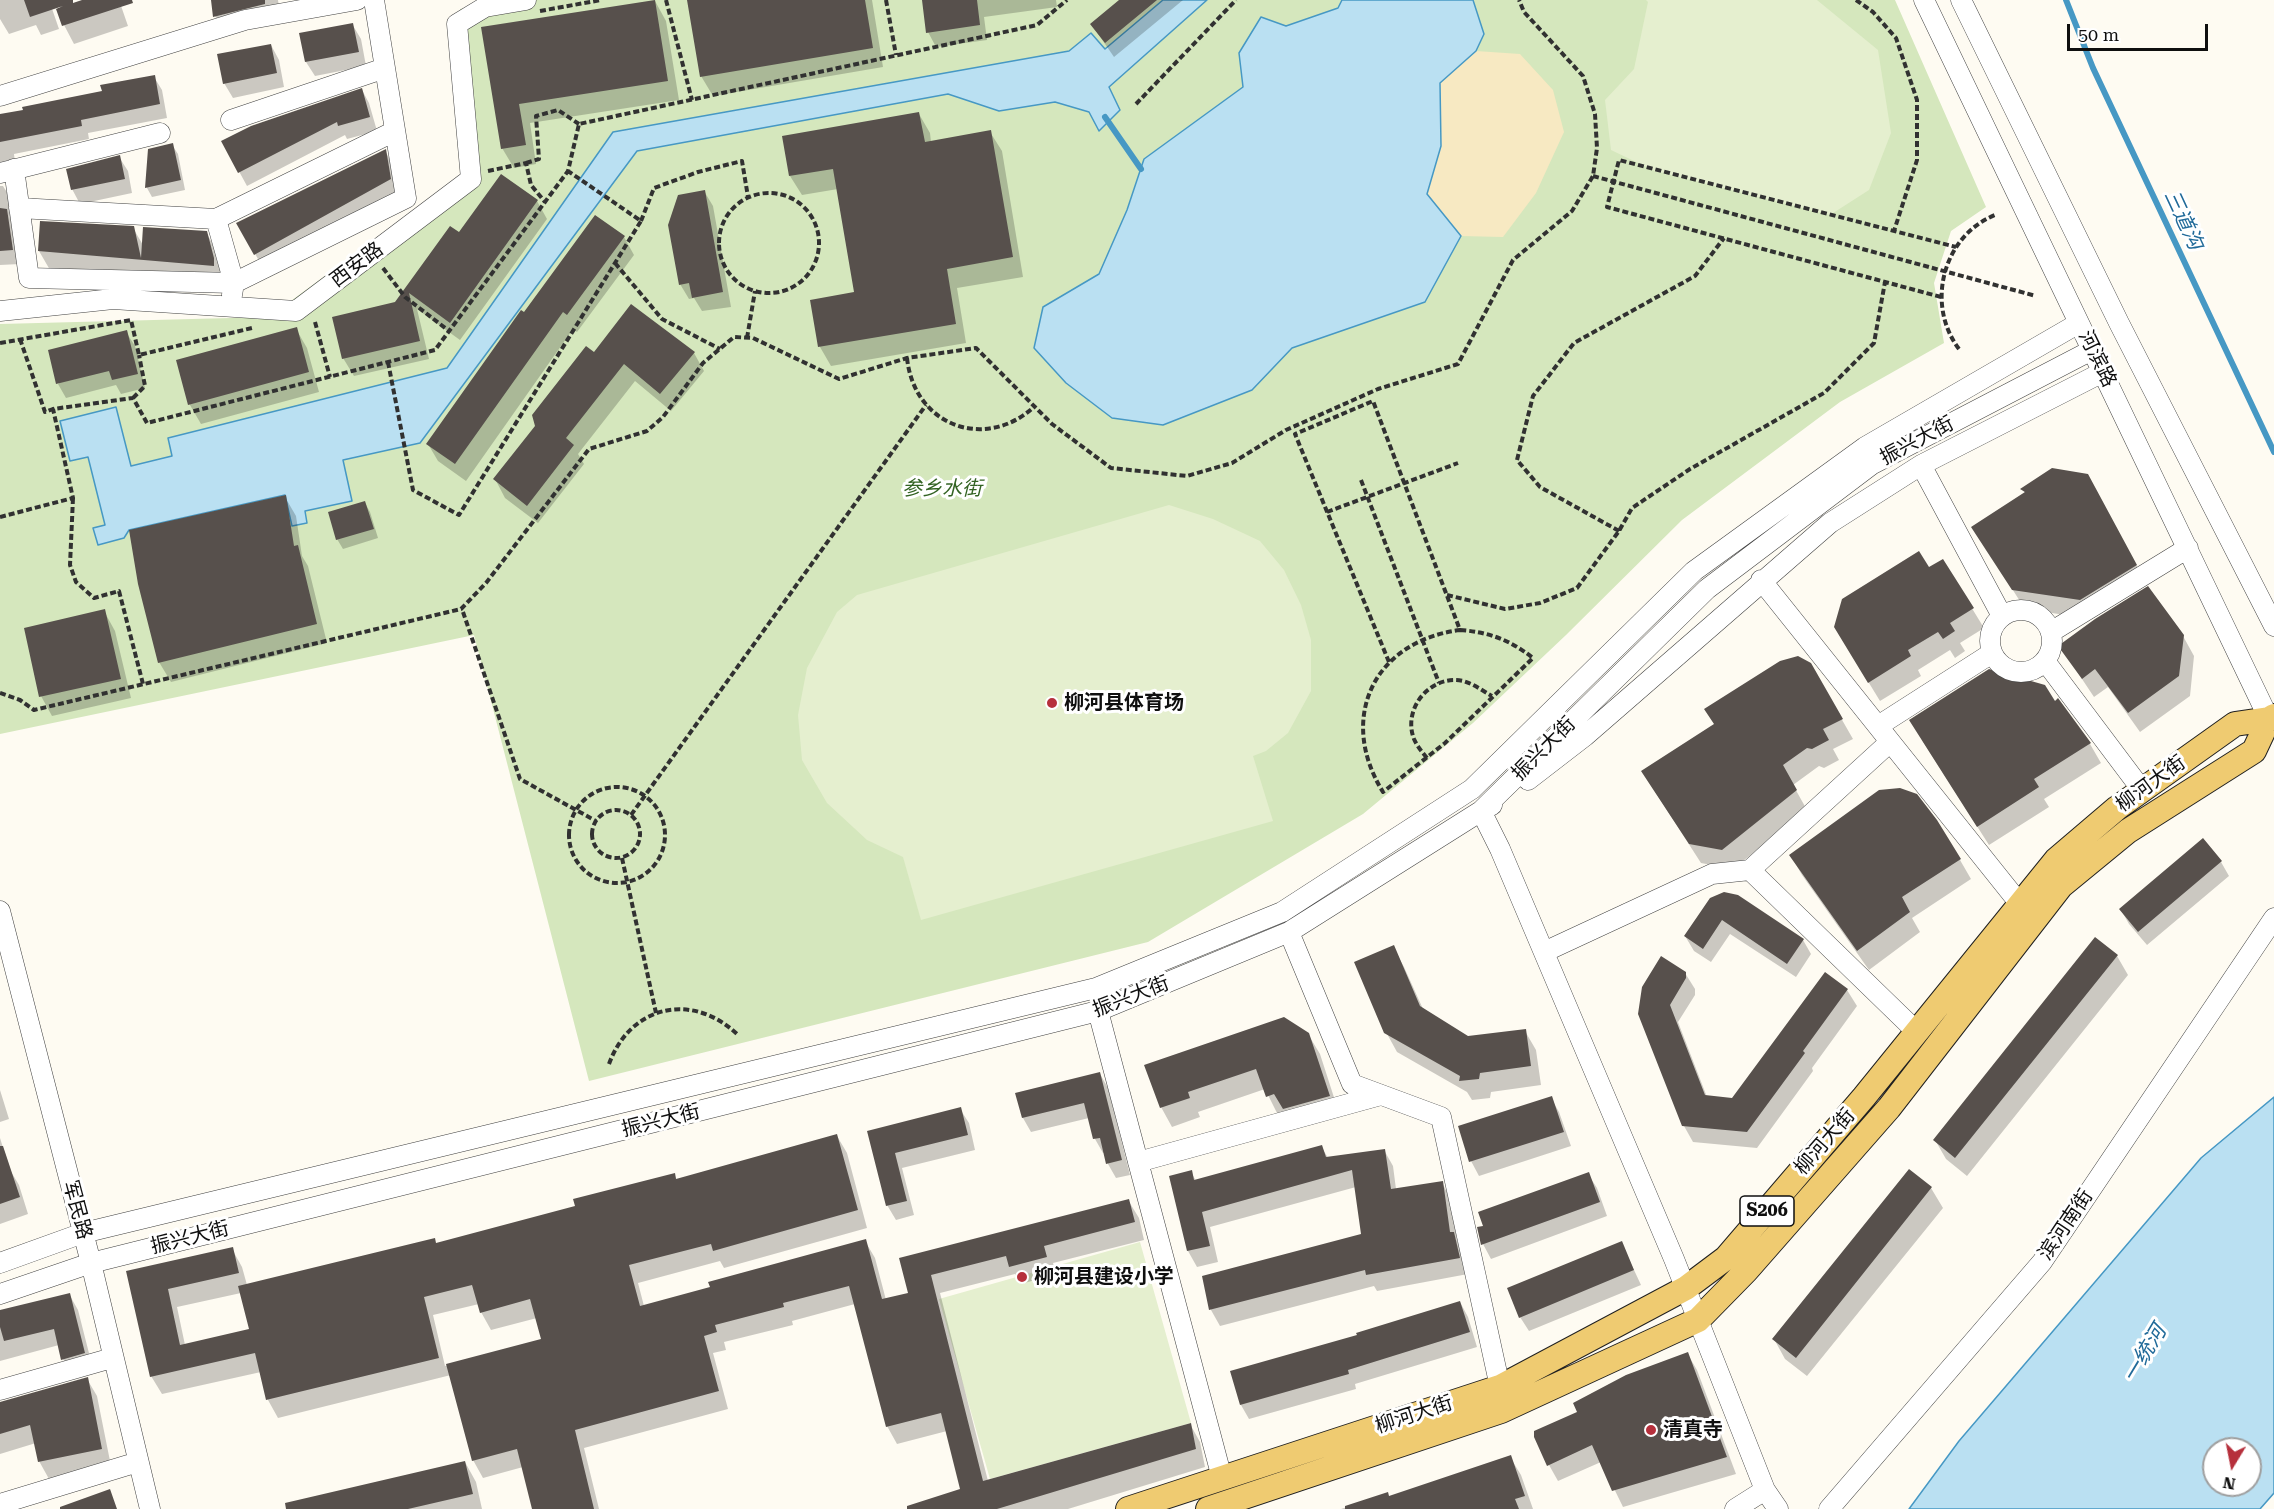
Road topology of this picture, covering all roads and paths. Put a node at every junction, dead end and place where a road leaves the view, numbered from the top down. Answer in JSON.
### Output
{"nodes":[{"id":1,"x":357,"y":0,"type":"edge"},
{"id":2,"x":374,"y":0,"type":"edge"},
{"id":3,"x":526,"y":0,"type":"edge"},
{"id":4,"x":666,"y":0,"type":"edge"},
{"id":5,"x":886,"y":0,"type":"edge"},
{"id":6,"x":1067,"y":0,"type":"edge"},
{"id":7,"x":1236,"y":0,"type":"edge"},
{"id":8,"x":1519,"y":0,"type":"edge"},
{"id":9,"x":1856,"y":0,"type":"edge"},
{"id":10,"x":1924,"y":0,"type":"edge"},
{"id":11,"x":1961,"y":0,"type":"edge"},
{"id":12,"x":486,"y":4,"type":"edge"},
{"id":13,"x":896,"y":56,"type":"junction"},
{"id":14,"x":385,"y":68,"type":"junction"},
{"id":15,"x":0,"y":96,"type":"edge"},
{"id":16,"x":692,"y":100,"type":"junction"},
{"id":17,"x":1136,"y":104,"type":"dead end"},
{"id":18,"x":231,"y":120,"type":"dead end"},
{"id":19,"x":579,"y":124,"type":"junction"},
{"id":20,"x":395,"y":131,"type":"junction"},
{"id":21,"x":160,"y":133,"type":"dead end"},
{"id":22,"x":526,"y":163,"type":"junction"},
{"id":23,"x":7,"y":171,"type":"edge"},
{"id":24,"x":487,"y":171,"type":"dead end"},
{"id":25,"x":569,"y":171,"type":"junction"},
{"id":26,"x":1593,"y":176,"type":"junction"},
{"id":27,"x":1614,"y":182,"type":"junction"},
{"id":28,"x":748,"y":197,"type":"junction"},
{"id":29,"x":545,"y":202,"type":"junction"},
{"id":30,"x":19,"y":208,"type":"junction"},
{"id":31,"x":1995,"y":215,"type":"dead end"},
{"id":32,"x":216,"y":219,"type":"junction"},
{"id":33,"x":641,"y":221,"type":"junction"},
{"id":34,"x":1894,"y":231,"type":"junction"},
{"id":35,"x":1724,"y":238,"type":"junction"},
{"id":36,"x":1956,"y":247,"type":"junction"},
{"id":37,"x":615,"y":263,"type":"junction"},
{"id":38,"x":381,"y":266,"type":"dead end"},
{"id":39,"x":1945,"y":272,"type":"junction"},
{"id":40,"x":1885,"y":282,"type":"junction"},
{"id":41,"x":234,"y":283,"type":"junction"},
{"id":42,"x":755,"y":291,"type":"junction"},
{"id":43,"x":2036,"y":296,"type":"dead end"},
{"id":44,"x":1941,"y":297,"type":"junction"},
{"id":45,"x":231,"y":307,"type":"junction"},
{"id":46,"x":0,"y":311,"type":"edge"},
{"id":47,"x":315,"y":322,"type":"dead end"},
{"id":48,"x":2079,"y":323,"type":"junction"},
{"id":49,"x":449,"y":331,"type":"junction"},
{"id":50,"x":747,"y":338,"type":"junction"},
{"id":51,"x":20,"y":339,"type":"dead end"},
{"id":52,"x":720,"y":349,"type":"junction"},
{"id":53,"x":1959,"y":349,"type":"dead end"},
{"id":54,"x":2092,"y":350,"type":"junction"},
{"id":55,"x":140,"y":355,"type":"dead end"},
{"id":56,"x":907,"y":358,"type":"junction"},
{"id":57,"x":388,"y":362,"type":"junction"},
{"id":58,"x":2103,"y":372,"type":"junction"},
{"id":59,"x":330,"y":377,"type":"junction"},
{"id":60,"x":133,"y":398,"type":"junction"},
{"id":61,"x":926,"y":405,"type":"junction"},
{"id":62,"x":1034,"y":407,"type":"junction"},
{"id":63,"x":53,"y":409,"type":"junction"},
{"id":64,"x":1458,"y":463,"type":"dead end"},
{"id":65,"x":1922,"y":465,"type":"junction"},
{"id":66,"x":1361,"y":480,"type":"dead end"},
{"id":67,"x":1404,"y":483,"type":"junction"},
{"id":68,"x":1368,"y":497,"type":"junction"},
{"id":69,"x":73,"y":498,"type":"junction"},
{"id":70,"x":1327,"y":512,"type":"junction"},
{"id":71,"x":0,"y":516,"type":"edge"},
{"id":72,"x":1619,"y":531,"type":"junction"},
{"id":73,"x":2187,"y":548,"type":"junction"},
{"id":74,"x":1761,"y":580,"type":"junction"},
{"id":75,"x":1447,"y":595,"type":"junction"},
{"id":76,"x":463,"y":612,"type":"dead end"},
{"id":77,"x":2002,"y":616,"type":"junction"},
{"id":78,"x":2274,"y":626,"type":"edge"},
{"id":79,"x":1460,"y":630,"type":"junction"},
{"id":80,"x":2051,"y":632,"type":"junction"},
{"id":81,"x":1421,"y":639,"type":"junction"},
{"id":82,"x":1992,"y":653,"type":"junction"},
{"id":83,"x":2045,"y":661,"type":"junction"},
{"id":84,"x":1389,"y":662,"type":"junction"},
{"id":85,"x":1439,"y":683,"type":"junction"},
{"id":86,"x":143,"y":684,"type":"junction"},
{"id":87,"x":0,"y":693,"type":"edge"},
{"id":88,"x":1492,"y":696,"type":"junction"},
{"id":89,"x":2272,"y":717,"type":"edge"},
{"id":90,"x":1884,"y":734,"type":"junction"},
{"id":91,"x":1428,"y":758,"type":"junction"},
{"id":92,"x":2142,"y":790,"type":"junction"},
{"id":93,"x":644,"y":796,"type":"junction"},
{"id":94,"x":576,"y":810,"type":"junction"},
{"id":95,"x":1481,"y":811,"type":"junction"},
{"id":96,"x":631,"y":815,"type":"junction"},
{"id":97,"x":596,"y":821,"type":"junction"},
{"id":98,"x":622,"y":858,"type":"junction"},
{"id":99,"x":1750,"y":870,"type":"junction"},
{"id":100,"x":628,"y":882,"type":"junction"},
{"id":101,"x":2020,"y":904,"type":"junction"},
{"id":102,"x":0,"y":911,"type":"edge"},
{"id":103,"x":2274,"y":918,"type":"edge"},
{"id":104,"x":1289,"y":932,"type":"junction"},
{"id":105,"x":1544,"y":952,"type":"junction"},
{"id":106,"x":1098,"y":1011,"type":"junction"},
{"id":107,"x":656,"y":1013,"type":"junction"},
{"id":108,"x":1917,"y":1032,"type":"junction"},
{"id":109,"x":737,"y":1034,"type":"dead end"},
{"id":110,"x":609,"y":1064,"type":"dead end"},
{"id":111,"x":1381,"y":1095,"type":"junction"},
{"id":112,"x":1138,"y":1162,"type":"junction"},
{"id":113,"x":83,"y":1233,"type":"junction"},
{"id":114,"x":0,"y":1263,"type":"edge"},
{"id":115,"x":91,"y":1263,"type":"junction"},
{"id":116,"x":1686,"y":1288,"type":"junction"},
{"id":117,"x":0,"y":1294,"type":"edge"},
{"id":118,"x":1698,"y":1320,"type":"junction"},
{"id":119,"x":112,"y":1358,"type":"junction"},
{"id":120,"x":1500,"y":1387,"type":"junction"},
{"id":121,"x":0,"y":1390,"type":"edge"},
{"id":122,"x":138,"y":1462,"type":"junction"},
{"id":123,"x":1222,"y":1478,"type":"junction"},
{"id":124,"x":1765,"y":1490,"type":"junction"},
{"id":125,"x":0,"y":1504,"type":"edge"},
{"id":126,"x":1139,"y":1507,"type":"edge"},
{"id":127,"x":1776,"y":1508,"type":"edge"},
{"id":128,"x":150,"y":1509,"type":"edge"},
{"id":129,"x":1208,"y":1509,"type":"edge"},
{"id":130,"x":1735,"y":1509,"type":"edge"},
{"id":131,"x":1829,"y":1509,"type":"edge"}],
"edges":[{"from":1,"to":15,"type":"street"},
{"from":2,"to":14,"type":"street"},
{"from":3,"to":12,"type":"street","name":"西安路"},
{"from":4,"to":16,"type":"path"},
{"from":5,"to":13,"type":"path"},
{"from":6,"to":13,"type":"path"},
{"from":7,"to":17,"type":"path"},
{"from":8,"to":26,"type":"path"},
{"from":9,"to":34,"type":"path"},
{"from":10,"to":48,"type":"street","name":"河滨路"},
{"from":11,"to":78,"type":"street","name":"河滨路"},
{"from":12,"to":45,"type":"street","name":"西安路"},
{"from":13,"to":16,"type":"path"},
{"from":14,"to":18,"type":"street"},
{"from":14,"to":20,"type":"street"},
{"from":16,"to":19,"type":"path"},
{"from":19,"to":22,"type":"path"},
{"from":19,"to":25,"type":"path"},
{"from":20,"to":32,"type":"street"},
{"from":20,"to":41,"type":"street"},
{"from":21,"to":23,"type":"street"},
{"from":22,"to":24,"type":"path"},
{"from":22,"to":29,"type":"path"},
{"from":23,"to":30,"type":"street"},
{"from":25,"to":29,"type":"path"},
{"from":25,"to":33,"type":"path"},
{"from":26,"to":27,"type":"path"},
{"from":26,"to":62,"type":"path"},
{"from":27,"to":34,"type":"path"},
{"from":27,"to":35,"type":"path"},
{"from":27,"to":39,"type":"path"},
{"from":28,"to":33,"type":"path"},
{"from":28,"to":42,"type":"path"},
{"from":28,"to":42,"type":"path"},
{"from":29,"to":49,"type":"path"},
{"from":30,"to":32,"type":"street"},
{"from":30,"to":41,"type":"street"},
{"from":31,"to":36,"type":"path"},
{"from":32,"to":41,"type":"street"},
{"from":33,"to":37,"type":"path"},
{"from":34,"to":36,"type":"path"},
{"from":35,"to":40,"type":"path"},
{"from":35,"to":72,"type":"path"},
{"from":36,"to":39,"type":"path"},
{"from":37,"to":52,"type":"path"},
{"from":37,"to":57,"type":"path"},
{"from":38,"to":49,"type":"path"},
{"from":39,"to":43,"type":"path"},
{"from":39,"to":44,"type":"path"},
{"from":40,"to":44,"type":"path"},
{"from":40,"to":72,"type":"path"},
{"from":41,"to":45,"type":"street"},
{"from":42,"to":50,"type":"path"},
{"from":44,"to":53,"type":"path"},
{"from":45,"to":46,"type":"street","name":"西安路"},
{"from":47,"to":59,"type":"path"},
{"from":48,"to":54,"type":"street","name":"河滨路"},
{"from":48,"to":113,"type":"street","name":"振兴大街"},
{"from":49,"to":57,"type":"path"},
{"from":50,"to":52,"type":"path"},
{"from":50,"to":56,"type":"path"},
{"from":51,"to":63,"type":"path"},
{"from":52,"to":86,"type":"path"},
{"from":54,"to":58,"type":"street","name":"河滨路"},
{"from":54,"to":95,"type":"street","name":"振兴大街"},
{"from":55,"to":60,"type":"path"},
{"from":56,"to":61,"type":"path"},
{"from":56,"to":62,"type":"path"},
{"from":57,"to":59,"type":"path"},
{"from":58,"to":65,"type":"street"},
{"from":58,"to":73,"type":"street","name":"河滨路"},
{"from":59,"to":60,"type":"path"},
{"from":60,"to":63,"type":"path"},
{"from":61,"to":62,"type":"path"},
{"from":61,"to":93,"type":"path"},
{"from":63,"to":69,"type":"path"},
{"from":64,"to":67,"type":"path"},
{"from":65,"to":74,"type":"street"},
{"from":65,"to":77,"type":"street"},
{"from":66,"to":68,"type":"path"},
{"from":67,"to":68,"type":"path"},
{"from":67,"to":70,"type":"path"},
{"from":67,"to":75,"type":"path"},
{"from":68,"to":70,"type":"path"},
{"from":68,"to":81,"type":"path"},
{"from":69,"to":71,"type":"path"},
{"from":69,"to":86,"type":"path"},
{"from":70,"to":84,"type":"path"},
{"from":72,"to":75,"type":"path"},
{"from":73,"to":80,"type":"street"},
{"from":73,"to":89,"type":"street","name":"河滨路"},
{"from":74,"to":90,"type":"street"},
{"from":74,"to":95,"type":"street"},
{"from":75,"to":79,"type":"path"},
{"from":76,"to":94,"type":"path"},
{"from":77,"to":80,"type":"street"},
{"from":77,"to":82,"type":"street"},
{"from":79,"to":81,"type":"path"},
{"from":79,"to":88,"type":"path"},
{"from":80,"to":83,"type":"street"},
{"from":81,"to":84,"type":"path"},
{"from":81,"to":85,"type":"path"},
{"from":82,"to":83,"type":"street"},
{"from":82,"to":90,"type":"street"},
{"from":83,"to":92,"type":"street"},
{"from":84,"to":91,"type":"path"},
{"from":85,"to":88,"type":"path"},
{"from":85,"to":91,"type":"path"},
{"from":86,"to":87,"type":"path"},
{"from":88,"to":91,"type":"path"},
{"from":89,"to":92,"type":"main road","name":"柳河大街","number":"S206"},
{"from":89,"to":118,"type":"main road","name":"柳河大街","number":"S206"},
{"from":90,"to":99,"type":"street"},
{"from":90,"to":101,"type":"street"},
{"from":92,"to":101,"type":"main road","name":"柳河大街","number":"S206"},
{"from":93,"to":94,"type":"path"},
{"from":93,"to":96,"type":"path"},
{"from":93,"to":100,"type":"path"},
{"from":94,"to":97,"type":"path"},
{"from":94,"to":100,"type":"path"},
{"from":95,"to":104,"type":"street","name":"振兴大街"},
{"from":95,"to":105,"type":"street"},
{"from":96,"to":97,"type":"path"},
{"from":96,"to":98,"type":"path"},
{"from":97,"to":98,"type":"path"},
{"from":98,"to":100,"type":"path"},
{"from":99,"to":105,"type":"street"},
{"from":99,"to":108,"type":"street"},
{"from":100,"to":107,"type":"path"},
{"from":101,"to":108,"type":"main road","name":"柳河大街","number":"S206"},
{"from":102,"to":113,"type":"street","name":"军民路"},
{"from":103,"to":131,"type":"street","name":"滨河南街"},
{"from":104,"to":106,"type":"street","name":"振兴大街"},
{"from":104,"to":111,"type":"street"},
{"from":105,"to":116,"type":"street"},
{"from":106,"to":112,"type":"street"},
{"from":106,"to":115,"type":"street","name":"振兴大街"},
{"from":107,"to":109,"type":"path"},
{"from":107,"to":110,"type":"path"},
{"from":108,"to":116,"type":"main road","name":"柳河大街","number":"S206"},
{"from":111,"to":112,"type":"street"},
{"from":111,"to":120,"type":"street"},
{"from":112,"to":123,"type":"street"},
{"from":113,"to":114,"type":"street","name":"振兴大街"},
{"from":113,"to":115,"type":"street","name":"军民路"},
{"from":115,"to":117,"type":"street","name":"振兴大街"},
{"from":115,"to":119,"type":"street","name":"军民路"},
{"from":116,"to":118,"type":"street"},
{"from":116,"to":120,"type":"main road","name":"柳河大街","number":"S206"},
{"from":118,"to":124,"type":"street"},
{"from":118,"to":129,"type":"main road","name":"柳河大街","number":"S206"},
{"from":119,"to":121,"type":"street"},
{"from":119,"to":122,"type":"street","name":"军民路"},
{"from":120,"to":123,"type":"main road","name":"柳河大街","number":"S206"},
{"from":122,"to":125,"type":"street"},
{"from":122,"to":128,"type":"street","name":"军民路"},
{"from":123,"to":126,"type":"main road","name":"柳河大街","number":"S206"},
{"from":124,"to":127,"type":"street"},
{"from":124,"to":130,"type":"street"}]}
